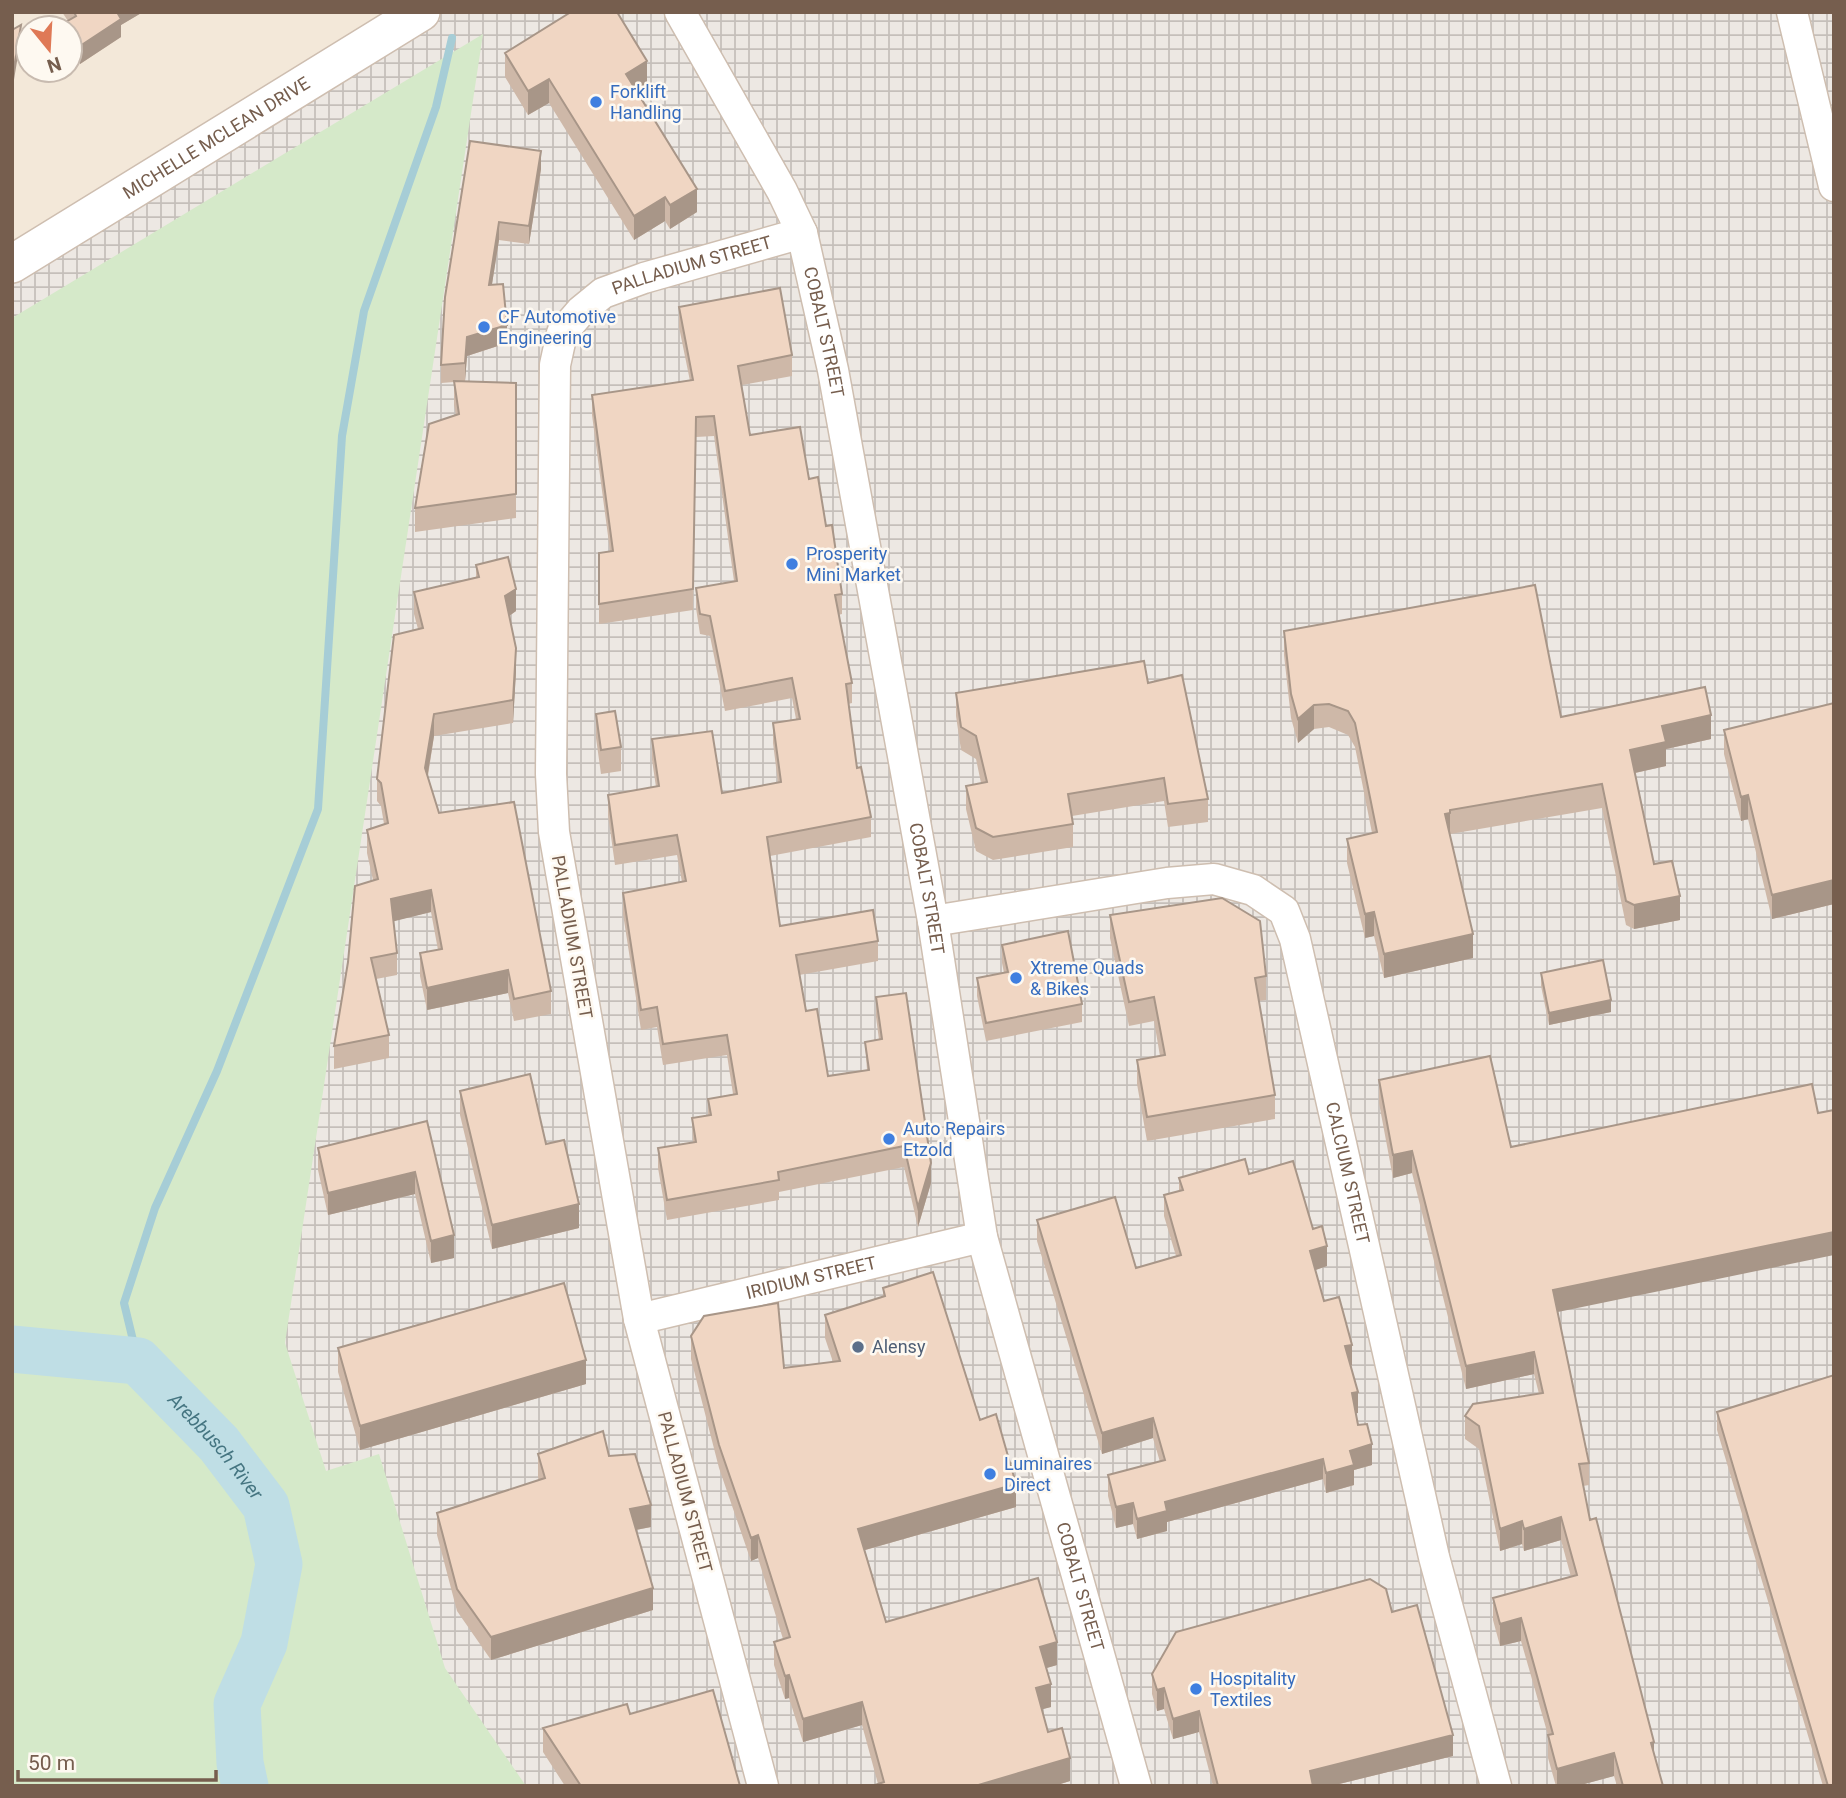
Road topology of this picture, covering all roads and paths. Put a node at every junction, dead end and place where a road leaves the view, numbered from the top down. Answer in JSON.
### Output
{"nodes":[{"id":1,"x":421,"y":12,"type":"edge"},
{"id":2,"x":680,"y":12,"type":"edge"},
{"id":3,"x":1792,"y":12,"type":"edge"},
{"id":4,"x":1834,"y":186,"type":"edge"},
{"id":5,"x":802,"y":233,"type":"junction"},
{"id":6,"x":12,"y":264,"type":"edge"},
{"id":7,"x":933,"y":921,"type":"junction"},
{"id":8,"x":982,"y":1237,"type":"junction"},
{"id":9,"x":639,"y":1319,"type":"junction"},
{"id":10,"x":763,"y":1786,"type":"edge"},
{"id":11,"x":1136,"y":1786,"type":"edge"},
{"id":12,"x":1496,"y":1786,"type":"edge"}],
"edges":[{"from":1,"to":6,"type":"street","name":"MICHELLE MCLEAN DRIVE"},
{"from":2,"to":5,"type":"street","name":"COBALT STREET"},
{"from":3,"to":4,"type":"street"},
{"from":5,"to":7,"type":"street","name":"COBALT STREET"},
{"from":5,"to":9,"type":"street","name":"PALLADIUM STREET"},
{"from":7,"to":8,"type":"street","name":"COBALT STREET"},
{"from":7,"to":12,"type":"street","name":"CALCIUM STREET"},
{"from":8,"to":9,"type":"street","name":"IRIDIUM STREET"},
{"from":8,"to":11,"type":"street","name":"COBALT STREET"},
{"from":9,"to":10,"type":"street","name":"PALLADIUM STREET"}]}
